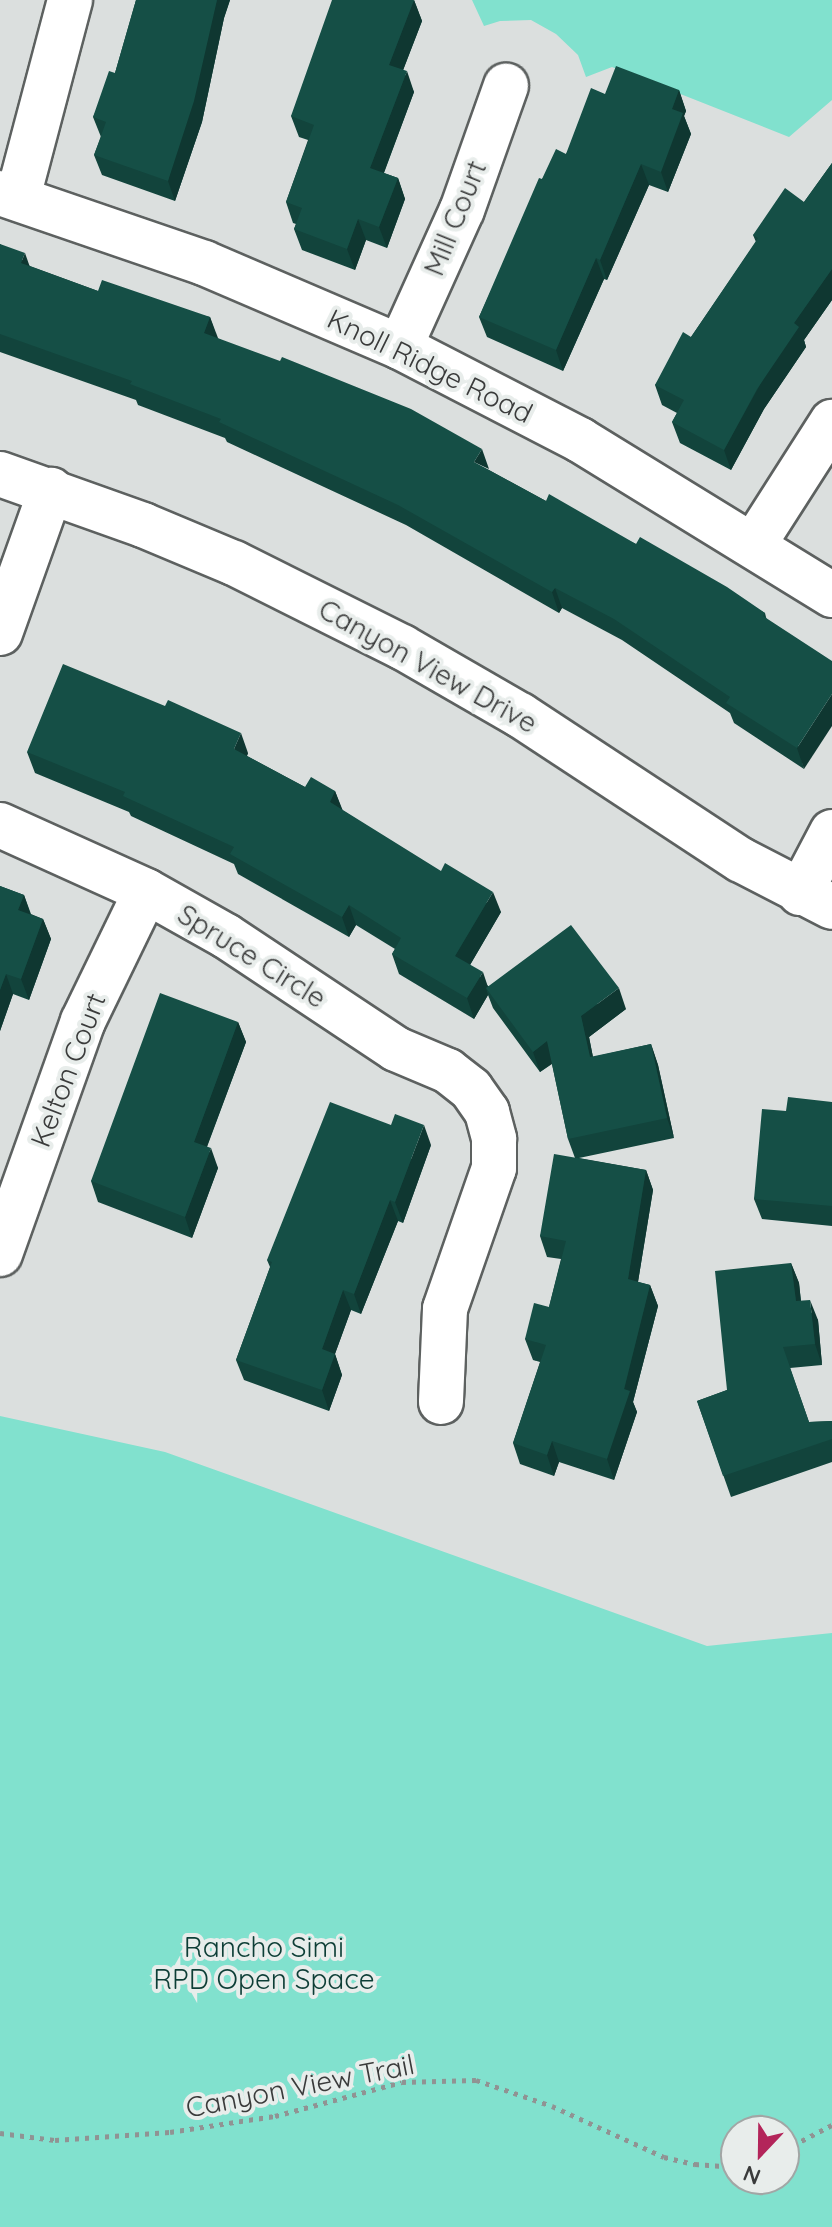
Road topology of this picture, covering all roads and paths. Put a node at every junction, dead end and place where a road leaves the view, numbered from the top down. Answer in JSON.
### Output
{"nodes":[{"id":1,"x":70,"y":0,"type":"edge"},
{"id":2,"x":506,"y":86,"type":"dead end"},
{"id":3,"x":9,"y":195,"type":"edge"},
{"id":4,"x":400,"y":347,"type":"junction"},
{"id":5,"x":832,"y":422,"type":"edge"},
{"id":6,"x":0,"y":474,"type":"edge"},
{"id":7,"x":51,"y":490,"type":"junction"},
{"id":8,"x":754,"y":544,"type":"junction"},
{"id":9,"x":832,"y":595,"type":"edge"},
{"id":10,"x":0,"y":633,"type":"edge"},
{"id":11,"x":0,"y":825,"type":"edge"},
{"id":12,"x":832,"y":832,"type":"edge"},
{"id":13,"x":146,"y":891,"type":"junction"},
{"id":14,"x":816,"y":900,"type":"edge"},
{"id":15,"x":0,"y":1254,"type":"edge"},
{"id":16,"x":441,"y":1402,"type":"dead end"},
{"id":17,"x":832,"y":2125,"type":"edge"},
{"id":18,"x":0,"y":2133,"type":"edge"},
{"id":19,"x":800,"y":2142,"type":"edge"},
{"id":20,"x":720,"y":2166,"type":"edge"}],
"edges":[{"from":1,"to":3,"type":"street"},
{"from":2,"to":4,"type":"street","name":"Mill Court"},
{"from":3,"to":4,"type":"street","name":"Knoll Ridge Road"},
{"from":4,"to":8,"type":"street","name":"Knoll Ridge Road"},
{"from":5,"to":8,"type":"street"},
{"from":6,"to":7,"type":"street","name":"Canyon View Drive"},
{"from":7,"to":10,"type":"street"},
{"from":7,"to":14,"type":"street","name":"Canyon View Drive"},
{"from":8,"to":9,"type":"street","name":"Knoll Ridge Road"},
{"from":11,"to":13,"type":"street","name":"Spruce Circle"},
{"from":12,"to":14,"type":"street"},
{"from":13,"to":15,"type":"street","name":"Kelton Court"},
{"from":13,"to":16,"type":"street","name":"Spruce Circle"},
{"from":17,"to":19,"type":"path"},
{"from":18,"to":20,"type":"path","name":"Canyon View Trail"}]}
